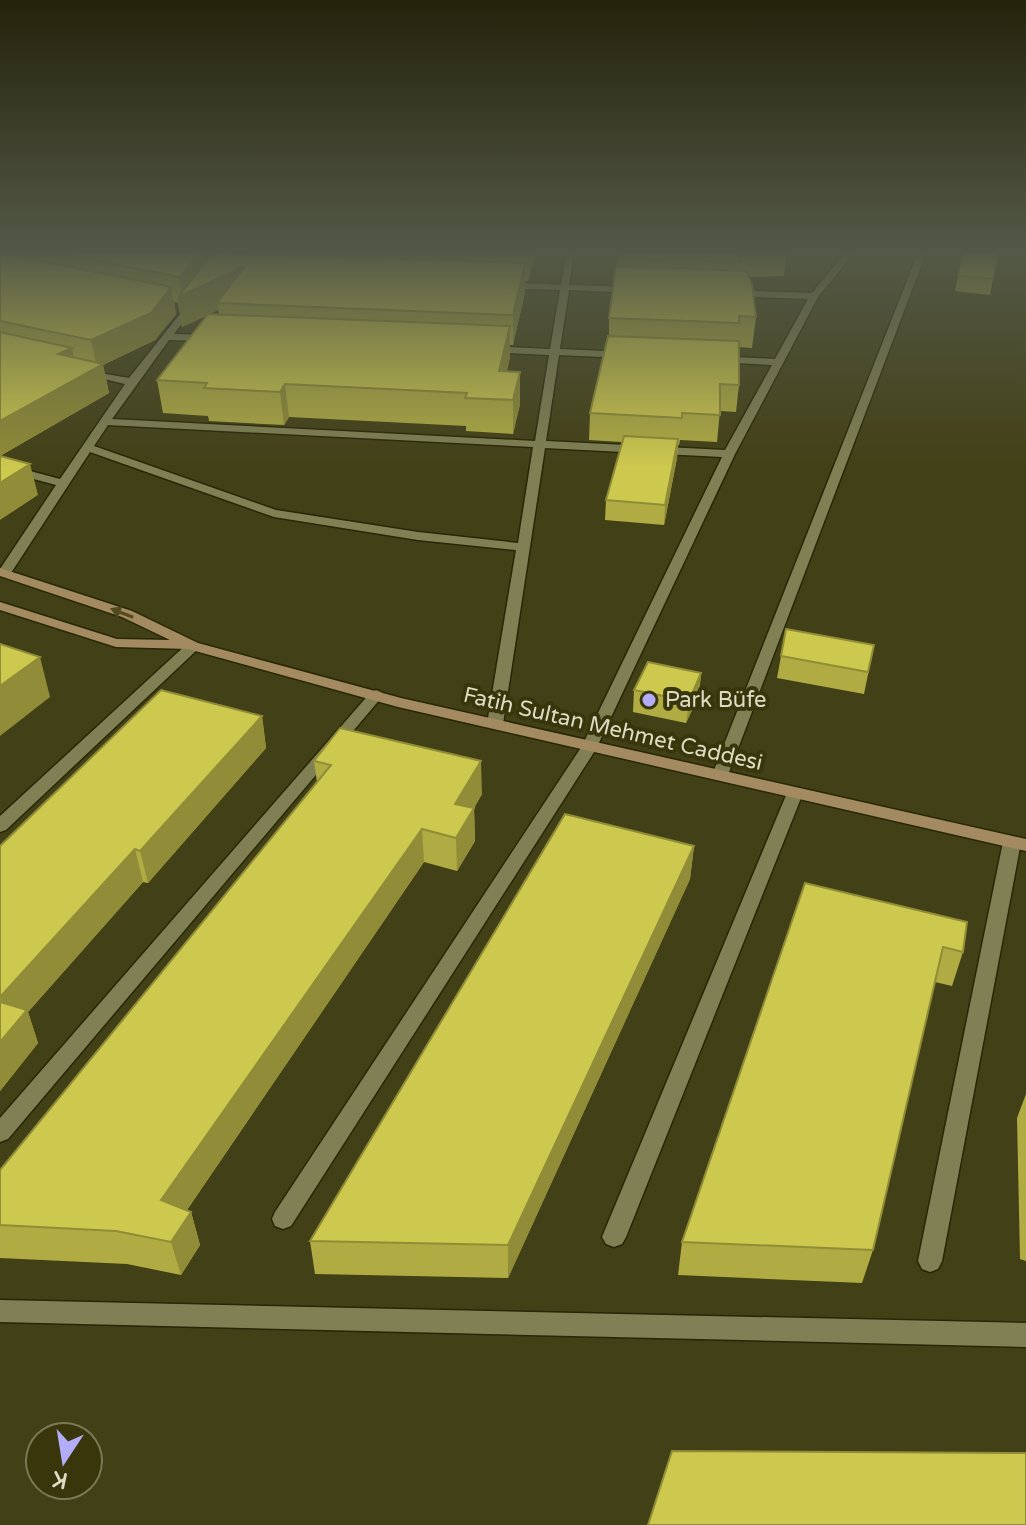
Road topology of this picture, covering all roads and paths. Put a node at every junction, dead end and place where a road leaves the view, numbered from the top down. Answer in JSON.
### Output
{"nodes":[{"id":1,"x":176,"y":324,"type":"edge"},
{"id":2,"x":559,"y":324,"type":"edge"},
{"id":3,"x":799,"y":324,"type":"edge"},
{"id":4,"x":894,"y":324,"type":"edge"},
{"id":5,"x":166,"y":337,"type":"junction"},
{"id":6,"x":228,"y":339,"type":"edge"},
{"id":7,"x":477,"y":349,"type":"edge"},
{"id":8,"x":555,"y":352,"type":"junction"},
{"id":9,"x":644,"y":356,"type":"edge"},
{"id":10,"x":704,"y":358,"type":"edge"},
{"id":11,"x":779,"y":362,"type":"junction"},
{"id":12,"x":73,"y":369,"type":"edge"},
{"id":13,"x":131,"y":382,"type":"junction"},
{"id":14,"x":107,"y":422,"type":"junction"},
{"id":15,"x":540,"y":445,"type":"junction"},
{"id":16,"x":89,"y":448,"type":"junction"},
{"id":17,"x":729,"y":454,"type":"junction"},
{"id":18,"x":0,"y":466,"type":"edge"},
{"id":19,"x":61,"y":483,"type":"junction"},
{"id":20,"x":523,"y":547,"type":"junction"},
{"id":21,"x":1,"y":574,"type":"edge"},
{"id":22,"x":0,"y":606,"type":"edge"},
{"id":23,"x":193,"y":646,"type":"junction"},
{"id":24,"x":376,"y":695,"type":"junction"},
{"id":25,"x":495,"y":724,"type":"junction"},
{"id":26,"x":590,"y":746,"type":"junction"},
{"id":27,"x":720,"y":775,"type":"junction"},
{"id":28,"x":795,"y":793,"type":"junction"},
{"id":29,"x":0,"y":826,"type":"edge"},
{"id":30,"x":1019,"y":843,"type":"edge"},
{"id":31,"x":0,"y":1133,"type":"edge"},
{"id":32,"x":283,"y":1219,"type":"dead end"},
{"id":33,"x":614,"y":1237,"type":"dead end"},
{"id":34,"x":930,"y":1261,"type":"dead end"},
{"id":35,"x":0,"y":1311,"type":"edge"},
{"id":36,"x":1026,"y":1335,"type":"edge"}],
"edges":[{"from":1,"to":5,"type":"street"},
{"from":2,"to":8,"type":"street"},
{"from":3,"to":11,"type":"street"},
{"from":4,"to":27,"type":"street"},
{"from":5,"to":6,"type":"street"},
{"from":5,"to":13,"type":"street"},
{"from":7,"to":8,"type":"street"},
{"from":8,"to":9,"type":"street"},
{"from":8,"to":15,"type":"street"},
{"from":10,"to":11,"type":"street"},
{"from":11,"to":17,"type":"street"},
{"from":12,"to":13,"type":"street"},
{"from":13,"to":14,"type":"street"},
{"from":14,"to":15,"type":"street"},
{"from":14,"to":16,"type":"street"},
{"from":15,"to":17,"type":"street"},
{"from":15,"to":20,"type":"street"},
{"from":16,"to":19,"type":"street"},
{"from":16,"to":20,"type":"street"},
{"from":17,"to":26,"type":"street"},
{"from":18,"to":19,"type":"street"},
{"from":19,"to":21,"type":"street"},
{"from":20,"to":25,"type":"street"},
{"from":23,"to":21,"type":"main road","name":"Fatih Sultan Mehmet Caddesi","one_way":true},
{"from":22,"to":23,"type":"main road","name":"Fatih Sultan Mehmet Caddesi"},
{"from":23,"to":24,"type":"main road","name":"Fatih Sultan Mehmet Caddesi"},
{"from":23,"to":29,"type":"street"},
{"from":24,"to":25,"type":"main road","name":"Fatih Sultan Mehmet Caddesi"},
{"from":24,"to":31,"type":"street"},
{"from":25,"to":26,"type":"main road","name":"Fatih Sultan Mehmet Caddesi"},
{"from":26,"to":27,"type":"main road","name":"Fatih Sultan Mehmet Caddesi"},
{"from":26,"to":32,"type":"street"},
{"from":27,"to":28,"type":"main road","name":"Fatih Sultan Mehmet Caddesi"},
{"from":28,"to":30,"type":"main road","name":"Fatih Sultan Mehmet Caddesi"},
{"from":28,"to":33,"type":"street"},
{"from":30,"to":34,"type":"street"},
{"from":35,"to":36,"type":"street"}]}
